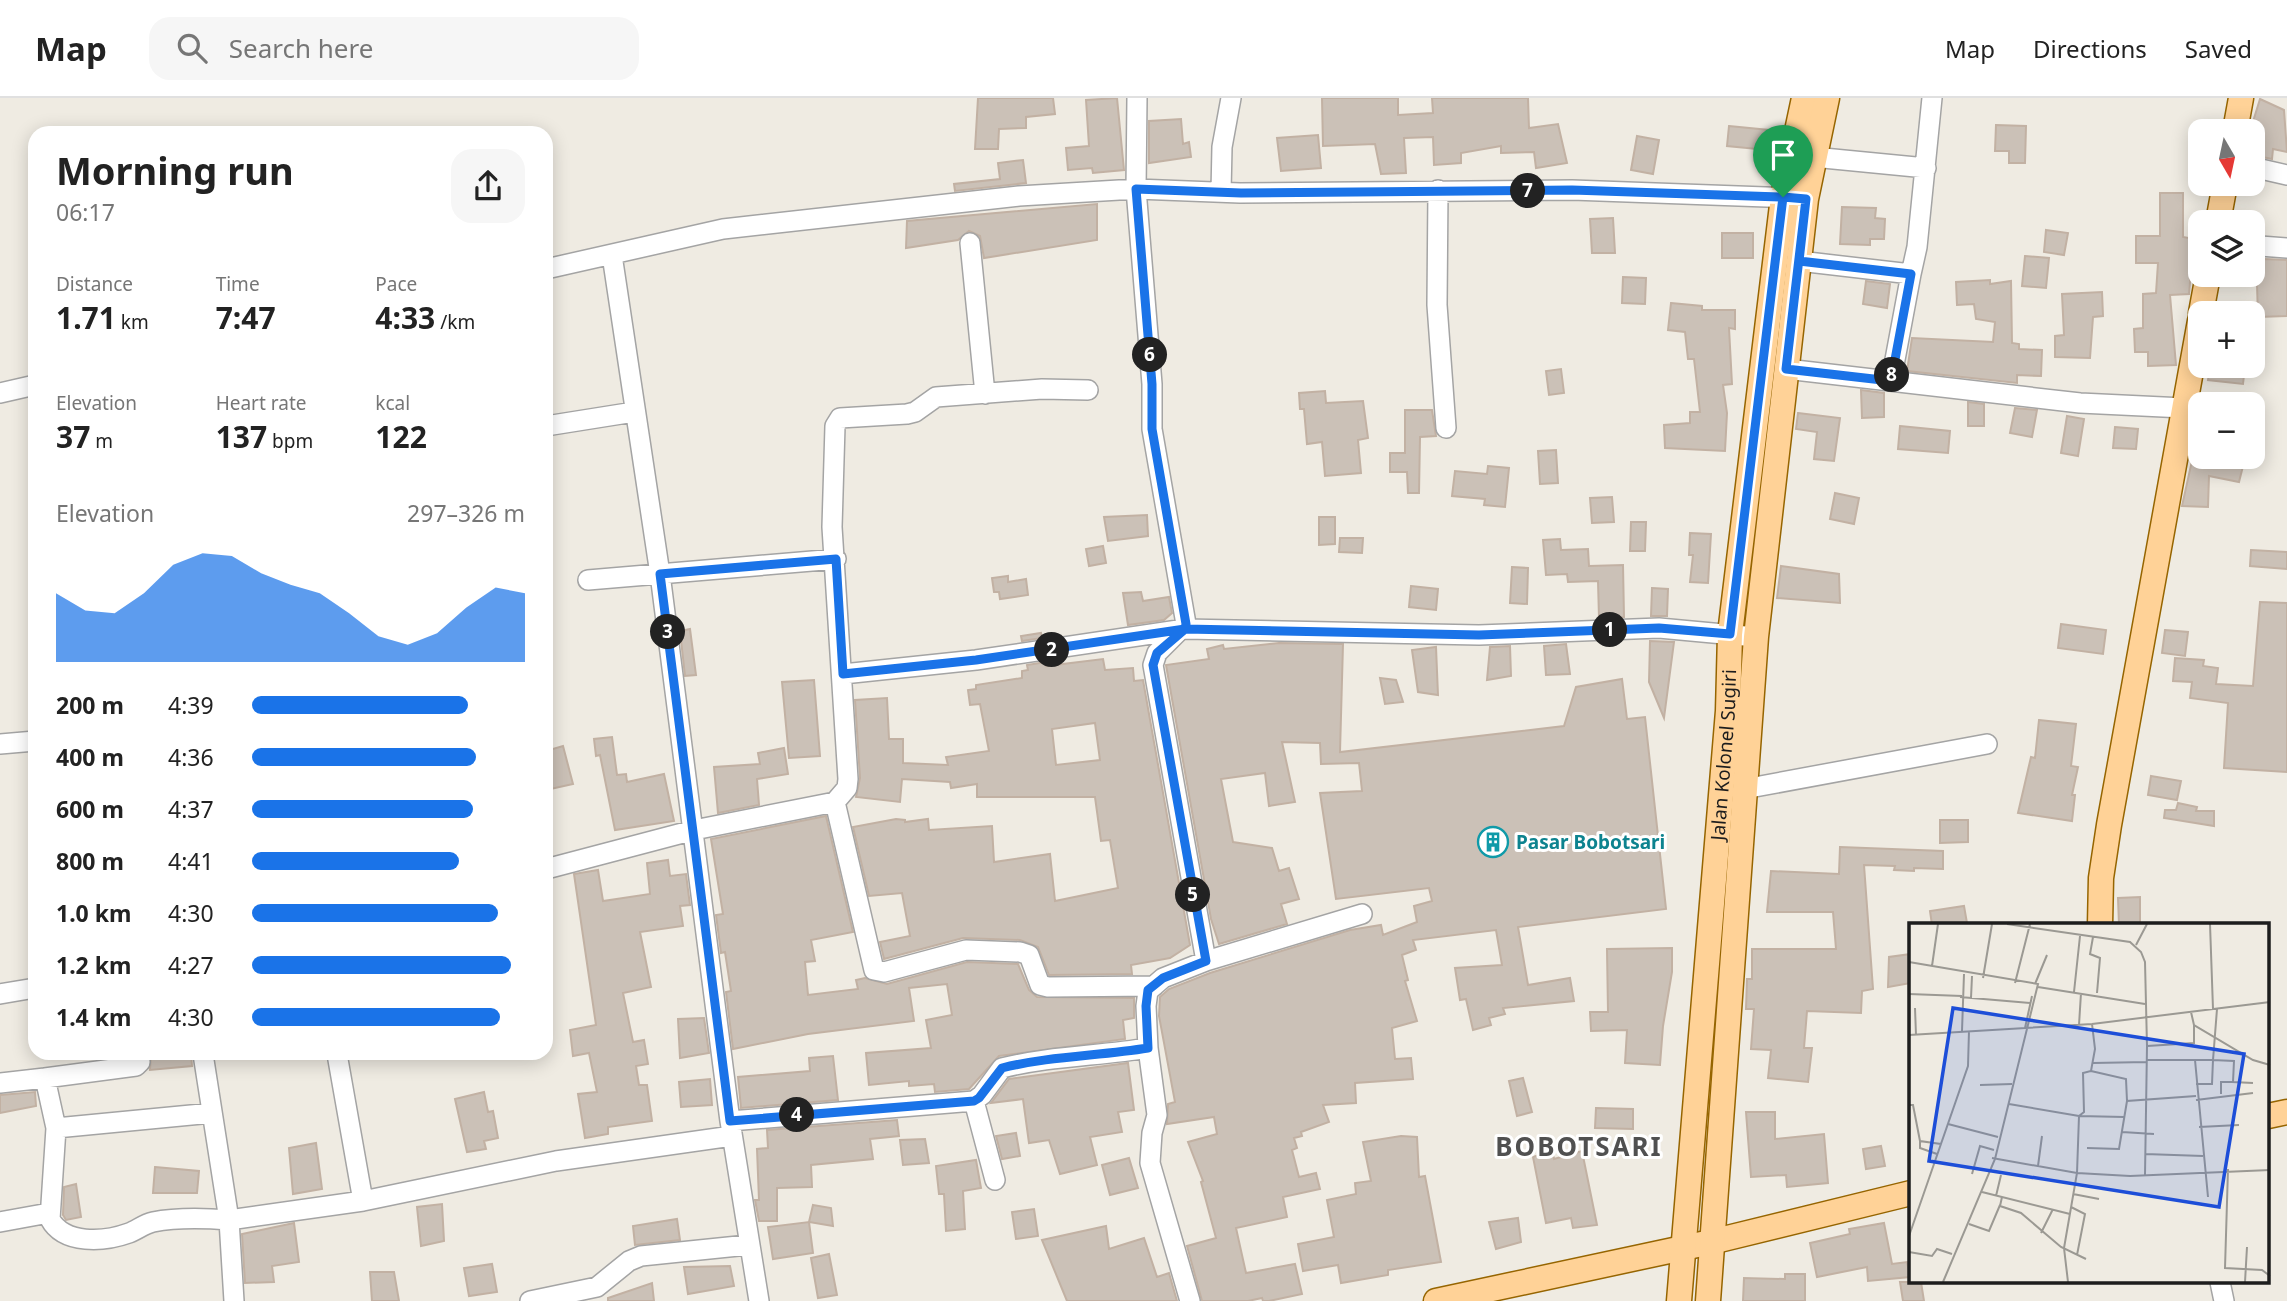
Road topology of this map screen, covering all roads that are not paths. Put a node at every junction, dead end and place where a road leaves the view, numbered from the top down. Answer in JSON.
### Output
{"nodes":[{"id":1,"x":1137,"y":98,"type":"edge"},
{"id":2,"x":1231,"y":98,"type":"edge"},
{"id":3,"x":1804,"y":98,"type":"edge"},
{"id":4,"x":1827,"y":98,"type":"edge"},
{"id":5,"x":1932,"y":98,"type":"edge"},
{"id":6,"x":2241,"y":98,"type":"edge"},
{"id":7,"x":2237,"y":119,"type":"edge"},
{"id":8,"x":1813,"y":157,"type":"junction"},
{"id":9,"x":1926,"y":168,"type":"junction"},
{"id":10,"x":2265,"y":170,"type":"edge"},
{"id":11,"x":2287,"y":175,"type":"edge"},
{"id":12,"x":1136,"y":189,"type":"junction"},
{"id":13,"x":1438,"y":190,"type":"junction"},
{"id":14,"x":1221,"y":192,"type":"junction"},
{"id":15,"x":1794,"y":198,"type":"junction"},
{"id":16,"x":971,"y":243,"type":"dead end"},
{"id":17,"x":2265,"y":246,"type":"edge"},
{"id":18,"x":2287,"y":248,"type":"edge"},
{"id":19,"x":612,"y":255,"type":"junction"},
{"id":20,"x":1799,"y":261,"type":"junction"},
{"id":21,"x":553,"y":268,"type":"edge"},
{"id":22,"x":1911,"y":274,"type":"junction"},
{"id":23,"x":1786,"y":369,"type":"junction"},
{"id":24,"x":2190,"y":378,"type":"edge"},
{"id":25,"x":1891,"y":381,"type":"junction"},
{"id":26,"x":28,"y":387,"type":"edge"},
{"id":27,"x":1088,"y":390,"type":"dead end"},
{"id":28,"x":0,"y":393,"type":"edge"},
{"id":29,"x":985,"y":394,"type":"junction"},
{"id":30,"x":2185,"y":408,"type":"junction"},
{"id":31,"x":634,"y":412,"type":"junction"},
{"id":32,"x":553,"y":425,"type":"edge"},
{"id":33,"x":1446,"y":428,"type":"dead end"},
{"id":34,"x":836,"y":559,"type":"junction"},
{"id":35,"x":660,"y":574,"type":"junction"},
{"id":36,"x":588,"y":580,"type":"dead end"},
{"id":37,"x":1185,"y":629,"type":"junction"},
{"id":38,"x":1730,"y":634,"type":"junction"},
{"id":39,"x":1756,"y":637,"type":"junction"},
{"id":40,"x":843,"y":674,"type":"junction"},
{"id":41,"x":28,"y":742,"type":"edge"},
{"id":42,"x":0,"y":744,"type":"edge"},
{"id":43,"x":1987,"y":744,"type":"dead end"},
{"id":44,"x":1744,"y":789,"type":"junction"},
{"id":45,"x":835,"y":802,"type":"junction"},
{"id":46,"x":694,"y":830,"type":"junction"},
{"id":47,"x":553,"y":867,"type":"edge"},
{"id":48,"x":1362,"y":914,"type":"dead end"},
{"id":49,"x":2099,"y":923,"type":"edge"},
{"id":50,"x":1206,"y":961,"type":"junction"},
{"id":51,"x":1154,"y":986,"type":"junction"},
{"id":52,"x":28,"y":989,"type":"edge"},
{"id":53,"x":0,"y":994,"type":"edge"},
{"id":54,"x":1148,"y":1048,"type":"junction"},
{"id":55,"x":140,"y":1060,"type":"edge"},
{"id":56,"x":204,"y":1060,"type":"edge"},
{"id":57,"x":338,"y":1060,"type":"edge"},
{"id":58,"x":45,"y":1079,"type":"junction"},
{"id":59,"x":0,"y":1083,"type":"edge"},
{"id":60,"x":974,"y":1101,"type":"junction"},
{"id":61,"x":212,"y":1113,"type":"junction"},
{"id":62,"x":56,"y":1128,"type":"junction"},
{"id":63,"x":731,"y":1129,"type":"junction"},
{"id":64,"x":995,"y":1180,"type":"dead end"},
{"id":65,"x":1909,"y":1193,"type":"edge"},
{"id":66,"x":363,"y":1201,"type":"junction"},
{"id":67,"x":48,"y":1213,"type":"junction"},
{"id":68,"x":229,"y":1220,"type":"junction"},
{"id":69,"x":0,"y":1222,"type":"edge"},
{"id":70,"x":1711,"y":1242,"type":"junction"},
{"id":71,"x":748,"y":1245,"type":"junction"},
{"id":72,"x":1682,"y":1248,"type":"junction"},
{"id":73,"x":234,"y":1301,"type":"edge"},
{"id":74,"x":530,"y":1301,"type":"edge"},
{"id":75,"x":759,"y":1301,"type":"edge"},
{"id":76,"x":1190,"y":1301,"type":"edge"},
{"id":77,"x":1436,"y":1301,"type":"edge"},
{"id":78,"x":1679,"y":1301,"type":"edge"},
{"id":79,"x":1708,"y":1301,"type":"edge"}],
"edges":[{"from":1,"to":12,"type":"street"},
{"from":2,"to":14,"type":"street"},
{"from":3,"to":15,"type":"main road","name":"Jalan Kolonel Sugiri"},
{"from":4,"to":8,"type":"main road"},
{"from":5,"to":9,"type":"street"},
{"from":6,"to":7,"type":"main road"},
{"from":8,"to":9,"type":"street"},
{"from":8,"to":15,"type":"main road"},
{"from":9,"to":22,"type":"street"},
{"from":10,"to":11,"type":"street"},
{"from":12,"to":14,"type":"street"},
{"from":12,"to":19,"type":"street"},
{"from":12,"to":37,"type":"street"},
{"from":13,"to":14,"type":"street"},
{"from":13,"to":15,"type":"street"},
{"from":13,"to":33,"type":"street"},
{"from":15,"to":20,"type":"main road"},
{"from":15,"to":38,"type":"main road","name":"Jalan Kolonel Sugiri"},
{"from":16,"to":29,"type":"street"},
{"from":17,"to":18,"type":"street"},
{"from":19,"to":21,"type":"street"},
{"from":19,"to":31,"type":"street"},
{"from":20,"to":22,"type":"street"},
{"from":20,"to":23,"type":"main road"},
{"from":22,"to":25,"type":"street"},
{"from":23,"to":25,"type":"street"},
{"from":23,"to":39,"type":"main road"},
{"from":24,"to":30,"type":"main road"},
{"from":25,"to":30,"type":"street"},
{"from":26,"to":28,"type":"street"},
{"from":27,"to":29,"type":"street"},
{"from":29,"to":34,"type":"street"},
{"from":30,"to":49,"type":"main road"},
{"from":31,"to":32,"type":"street"},
{"from":31,"to":35,"type":"street"},
{"from":34,"to":35,"type":"street"},
{"from":34,"to":40,"type":"street"},
{"from":35,"to":36,"type":"street"},
{"from":35,"to":46,"type":"street"},
{"from":37,"to":38,"type":"street"},
{"from":37,"to":40,"type":"street"},
{"from":37,"to":50,"type":"street"},
{"from":38,"to":39,"type":"street"},
{"from":38,"to":72,"type":"main road","name":"Jalan Kolonel Sugiri"},
{"from":39,"to":44,"type":"main road"},
{"from":40,"to":45,"type":"street"},
{"from":41,"to":42,"type":"street"},
{"from":43,"to":44,"type":"street"},
{"from":44,"to":70,"type":"main road"},
{"from":45,"to":46,"type":"street"},
{"from":45,"to":51,"type":"street"},
{"from":46,"to":47,"type":"street"},
{"from":46,"to":63,"type":"street"},
{"from":48,"to":50,"type":"street"},
{"from":50,"to":51,"type":"street"},
{"from":51,"to":54,"type":"street"},
{"from":52,"to":53,"type":"street"},
{"from":54,"to":60,"type":"street"},
{"from":54,"to":76,"type":"street"},
{"from":55,"to":58,"type":"street"},
{"from":56,"to":61,"type":"street"},
{"from":57,"to":66,"type":"street"},
{"from":58,"to":59,"type":"street"},
{"from":58,"to":62,"type":"street"},
{"from":60,"to":63,"type":"street"},
{"from":60,"to":64,"type":"street"},
{"from":61,"to":62,"type":"street"},
{"from":61,"to":68,"type":"street"},
{"from":62,"to":67,"type":"street"},
{"from":63,"to":66,"type":"street"},
{"from":63,"to":71,"type":"street"},
{"from":65,"to":70,"type":"main road"},
{"from":66,"to":68,"type":"street"},
{"from":67,"to":68,"type":"street"},
{"from":67,"to":69,"type":"street"},
{"from":68,"to":73,"type":"street"},
{"from":70,"to":72,"type":"main road"},
{"from":70,"to":79,"type":"main road"},
{"from":71,"to":74,"type":"street"},
{"from":71,"to":75,"type":"street"},
{"from":72,"to":77,"type":"main road"},
{"from":72,"to":78,"type":"main road","name":"Jalan Kolonel Sugiri"}]}
